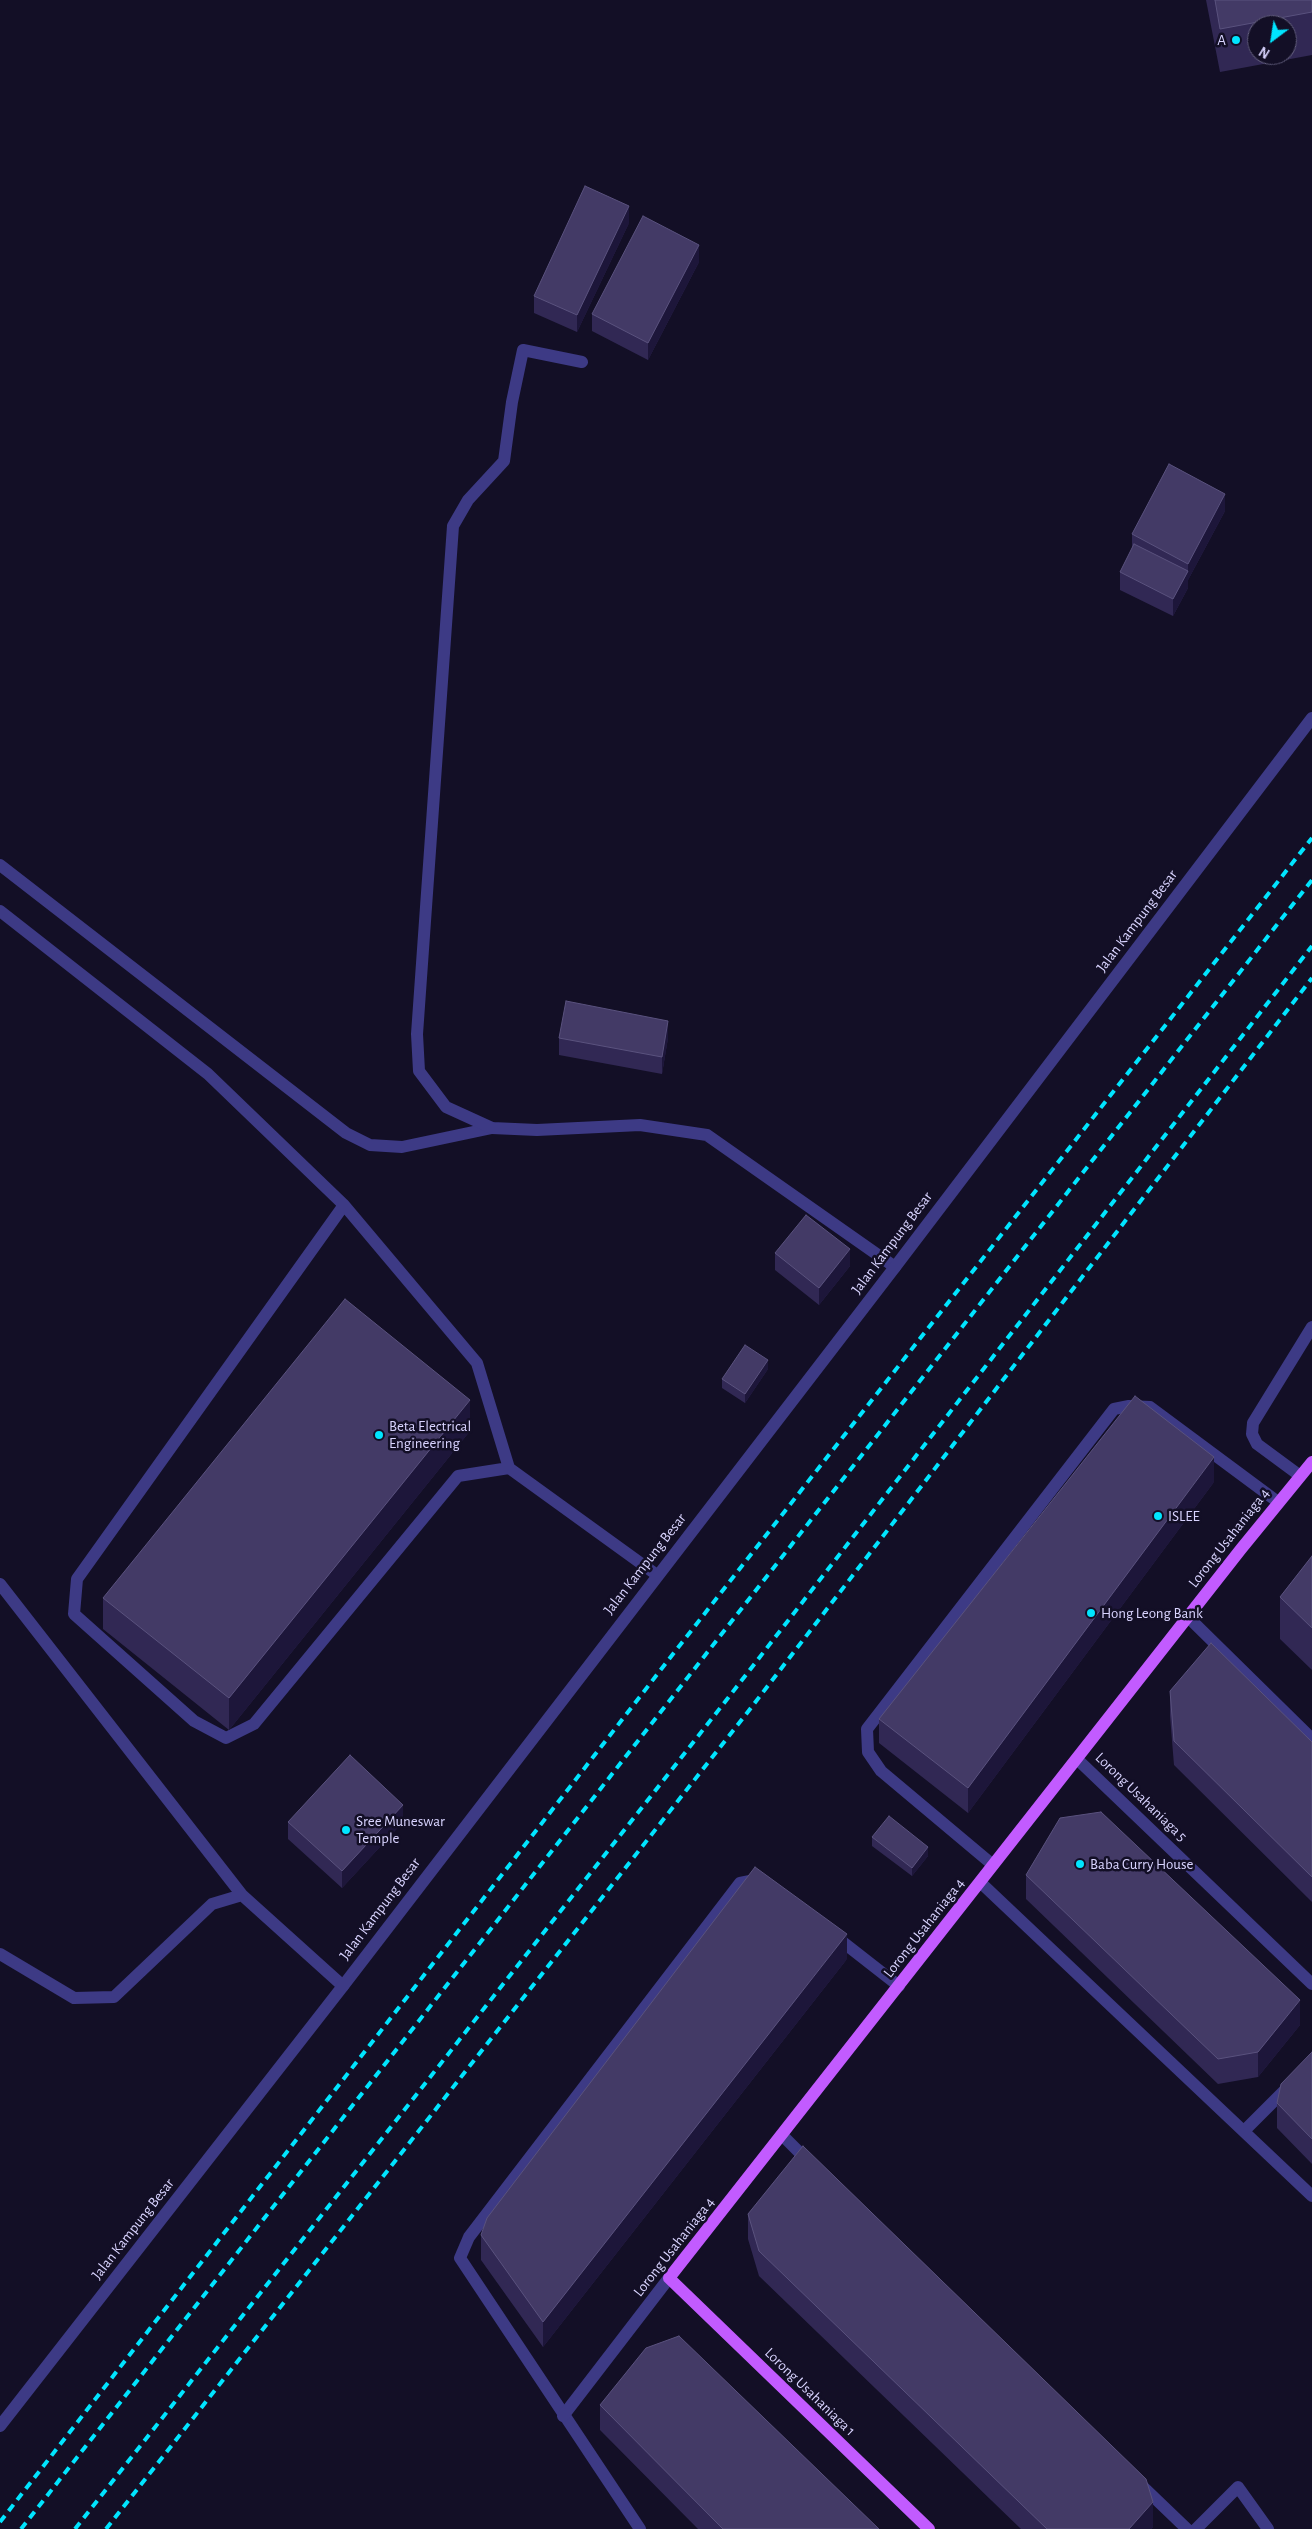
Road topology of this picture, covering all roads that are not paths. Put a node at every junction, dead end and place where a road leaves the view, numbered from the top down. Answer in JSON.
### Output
{"nodes":[{"id":1,"x":582,"y":362,"type":"dead end"},
{"id":2,"x":1312,"y":718,"type":"edge"},
{"id":3,"x":0,"y":865,"type":"edge"},
{"id":4,"x":0,"y":911,"type":"edge"},
{"id":5,"x":492,"y":1128,"type":"junction"},
{"id":6,"x":344,"y":1205,"type":"junction"},
{"id":7,"x":894,"y":1267,"type":"junction"},
{"id":8,"x":1312,"y":1327,"type":"edge"},
{"id":9,"x":1312,"y":1462,"type":"edge"},
{"id":10,"x":509,"y":1468,"type":"junction"},
{"id":11,"x":1299,"y":1475,"type":"junction"},
{"id":12,"x":1278,"y":1502,"type":"junction"},
{"id":13,"x":657,"y":1575,"type":"junction"},
{"id":14,"x":0,"y":1584,"type":"edge"},
{"id":15,"x":1188,"y":1617,"type":"junction"},
{"id":16,"x":1312,"y":1739,"type":"edge"},
{"id":17,"x":1077,"y":1759,"type":"junction"},
{"id":18,"x":993,"y":1865,"type":"junction"},
{"id":19,"x":980,"y":1882,"type":"junction"},
{"id":20,"x":773,"y":1888,"type":"edge"},
{"id":21,"x":242,"y":1895,"type":"junction"},
{"id":22,"x":825,"y":1928,"type":"edge"},
{"id":23,"x":0,"y":1954,"type":"edge"},
{"id":24,"x":1312,"y":1984,"type":"edge"},
{"id":25,"x":343,"y":1986,"type":"junction"},
{"id":26,"x":899,"y":1986,"type":"junction"},
{"id":27,"x":1312,"y":2063,"type":"edge"},
{"id":28,"x":1244,"y":2131,"type":"junction"},
{"id":29,"x":782,"y":2135,"type":"junction"},
{"id":30,"x":817,"y":2170,"type":"edge"},
{"id":31,"x":1312,"y":2196,"type":"edge"},
{"id":32,"x":670,"y":2278,"type":"junction"},
{"id":33,"x":563,"y":2416,"type":"junction"},
{"id":34,"x":0,"y":2426,"type":"edge"},
{"id":35,"x":1130,"y":2474,"type":"edge"},
{"id":36,"x":640,"y":2529,"type":"edge"},
{"id":37,"x":929,"y":2529,"type":"edge"},
{"id":38,"x":1187,"y":2529,"type":"edge"},
{"id":39,"x":1196,"y":2529,"type":"edge"},
{"id":40,"x":1268,"y":2529,"type":"edge"}],
"edges":[{"from":1,"to":5,"type":"street"},
{"from":2,"to":7,"type":"street","name":"Jalan Kampung Besar"},
{"from":3,"to":5,"type":"street"},
{"from":4,"to":6,"type":"street"},
{"from":5,"to":7,"type":"street"},
{"from":6,"to":10,"type":"street"},
{"from":6,"to":10,"type":"street"},
{"from":7,"to":13,"type":"street","name":"Jalan Kampung Besar"},
{"from":8,"to":11,"type":"street"},
{"from":9,"to":11,"type":"main road","name":"Lorong Usahaniaga 4"},
{"from":10,"to":13,"type":"street"},
{"from":11,"to":12,"type":"main road","name":"Lorong Usahaniaga 4"},
{"from":12,"to":15,"type":"main road","name":"Lorong Usahaniaga 4"},
{"from":12,"to":18,"type":"street"},
{"from":13,"to":25,"type":"street","name":"Jalan Kampung Besar"},
{"from":14,"to":21,"type":"street"},
{"from":15,"to":16,"type":"street"},
{"from":15,"to":17,"type":"main road","name":"Lorong Usahaniaga 4"},
{"from":17,"to":18,"type":"main road","name":"Lorong Usahaniaga 4"},
{"from":17,"to":24,"type":"street","name":"Lorong Usahaniaga 5"},
{"from":18,"to":19,"type":"main road","name":"Lorong Usahaniaga 4"},
{"from":19,"to":26,"type":"main road","name":"Lorong Usahaniaga 4"},
{"from":19,"to":28,"type":"street"},
{"from":20,"to":33,"type":"street"},
{"from":21,"to":23,"type":"street"},
{"from":21,"to":25,"type":"street"},
{"from":22,"to":26,"type":"street"},
{"from":25,"to":34,"type":"street","name":"Jalan Kampung Besar"},
{"from":26,"to":29,"type":"main road","name":"Lorong Usahaniaga 4"},
{"from":27,"to":28,"type":"street"},
{"from":28,"to":31,"type":"street"},
{"from":29,"to":30,"type":"street"},
{"from":29,"to":32,"type":"main road","name":"Lorong Usahaniaga 4"},
{"from":32,"to":33,"type":"street","name":"Lorong Usahaniaga 4"},
{"from":32,"to":37,"type":"main road","name":"Lorong Usahaniaga 1"},
{"from":33,"to":36,"type":"street"},
{"from":35,"to":38,"type":"street"},
{"from":39,"to":40,"type":"street"}]}
